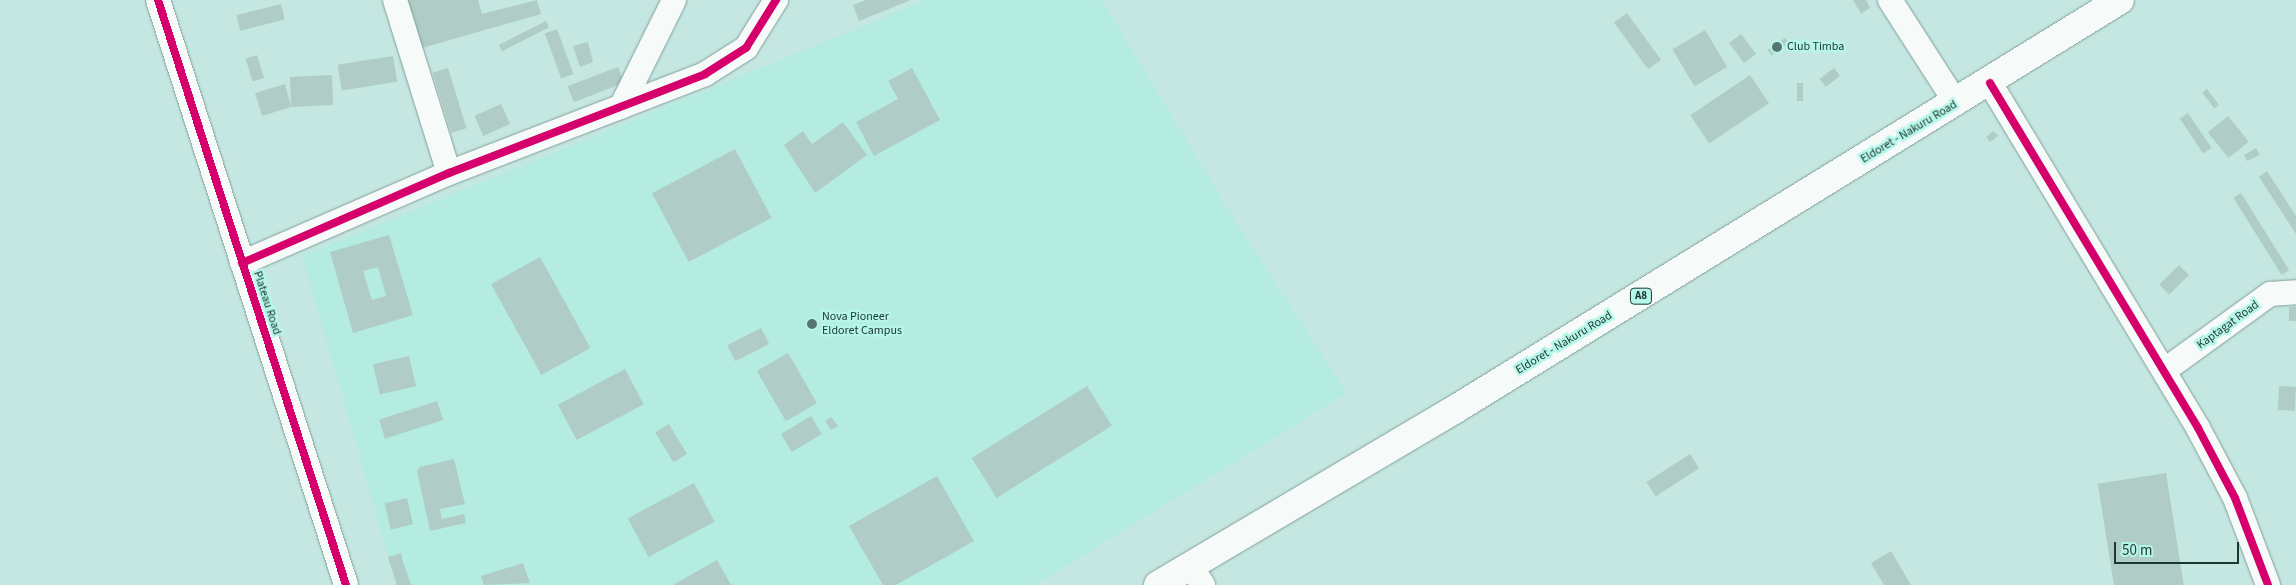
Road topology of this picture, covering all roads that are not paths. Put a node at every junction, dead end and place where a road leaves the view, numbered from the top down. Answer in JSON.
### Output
{"nodes":[{"id":1,"x":158,"y":0,"type":"edge"},
{"id":2,"x":395,"y":0,"type":"edge"},
{"id":3,"x":674,"y":0,"type":"edge"},
{"id":4,"x":776,"y":0,"type":"edge"},
{"id":5,"x":1890,"y":0,"type":"edge"},
{"id":6,"x":2120,"y":0,"type":"edge"},
{"id":7,"x":1990,"y":83,"type":"junction"},
{"id":8,"x":1956,"y":103,"type":"junction"},
{"id":9,"x":621,"y":108,"type":"junction"},
{"id":10,"x":449,"y":173,"type":"junction"},
{"id":11,"x":242,"y":263,"type":"junction"},
{"id":12,"x":2296,"y":292,"type":"edge"},
{"id":13,"x":2165,"y":370,"type":"junction"},
{"id":14,"x":1197,"y":575,"type":"edge"},
{"id":15,"x":346,"y":585,"type":"edge"},
{"id":16,"x":1158,"y":585,"type":"edge"},
{"id":17,"x":2268,"y":585,"type":"edge"}],
"edges":[{"from":1,"to":11,"type":"street","name":"Plateau Road"},
{"from":2,"to":10,"type":"street"},
{"from":3,"to":9,"type":"street"},
{"from":4,"to":9,"type":"street"},
{"from":5,"to":8,"type":"street"},
{"from":6,"to":7,"type":"highway","name":"Eldoret - Nakuru Road","number":"A8"},
{"from":7,"to":8,"type":"highway","name":"Eldoret - Nakuru Road","number":"A8"},
{"from":7,"to":13,"type":"street"},
{"from":8,"to":14,"type":"highway","name":"Eldoret - Nakuru Road","number":"A8"},
{"from":9,"to":10,"type":"street"},
{"from":10,"to":11,"type":"street"},
{"from":11,"to":15,"type":"street","name":"Plateau Road"},
{"from":12,"to":13,"type":"street","name":"Kaptagat Road"},
{"from":13,"to":17,"type":"street"},
{"from":14,"to":16,"type":"highway","name":"Eldoret - Nakuru Road","number":"A8"}]}
